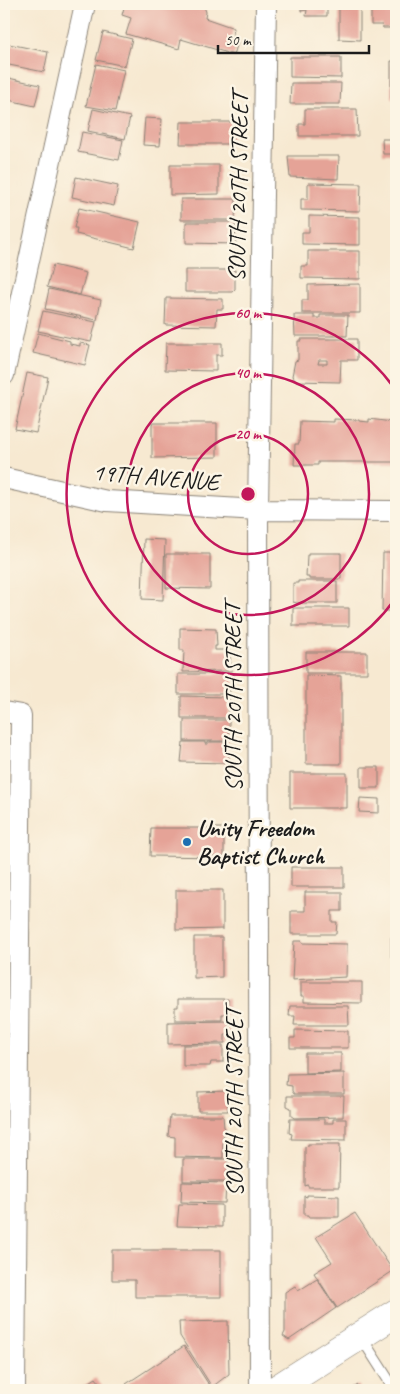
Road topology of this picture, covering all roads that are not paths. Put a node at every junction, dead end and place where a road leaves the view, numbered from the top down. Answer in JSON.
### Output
{"nodes":[{"id":1,"x":85,"y":4,"type":"edge"},
{"id":2,"x":266,"y":4,"type":"edge"},
{"id":3,"x":4,"y":376,"type":"edge"},
{"id":4,"x":4,"y":478,"type":"edge"},
{"id":5,"x":258,"y":510,"type":"junction"},
{"id":6,"x":396,"y":511,"type":"edge"},
{"id":7,"x":4,"y":712,"type":"edge"},
{"id":8,"x":11,"y":1074,"type":"edge"},
{"id":9,"x":396,"y":1313,"type":"edge"},
{"id":10,"x":360,"y":1336,"type":"junction"},
{"id":11,"x":396,"y":1387,"type":"edge"},
{"id":12,"x":15,"y":1390,"type":"edge"},
{"id":13,"x":260,"y":1390,"type":"edge"},
{"id":14,"x":275,"y":1390,"type":"edge"}],
"edges":[{"from":1,"to":3,"type":"street"},
{"from":2,"to":5,"type":"street","name":"SOUTH 20TH STREET"},
{"from":4,"to":5,"type":"street","name":"19TH AVENUE"},
{"from":5,"to":6,"type":"street","name":"19TH AVENUE"},
{"from":5,"to":13,"type":"street","name":"SOUTH 20TH STREET"},
{"from":7,"to":8,"type":"street"},
{"from":8,"to":12,"type":"street"},
{"from":9,"to":10,"type":"main road"},
{"from":10,"to":11,"type":"lane"},
{"from":10,"to":14,"type":"main road"}]}
